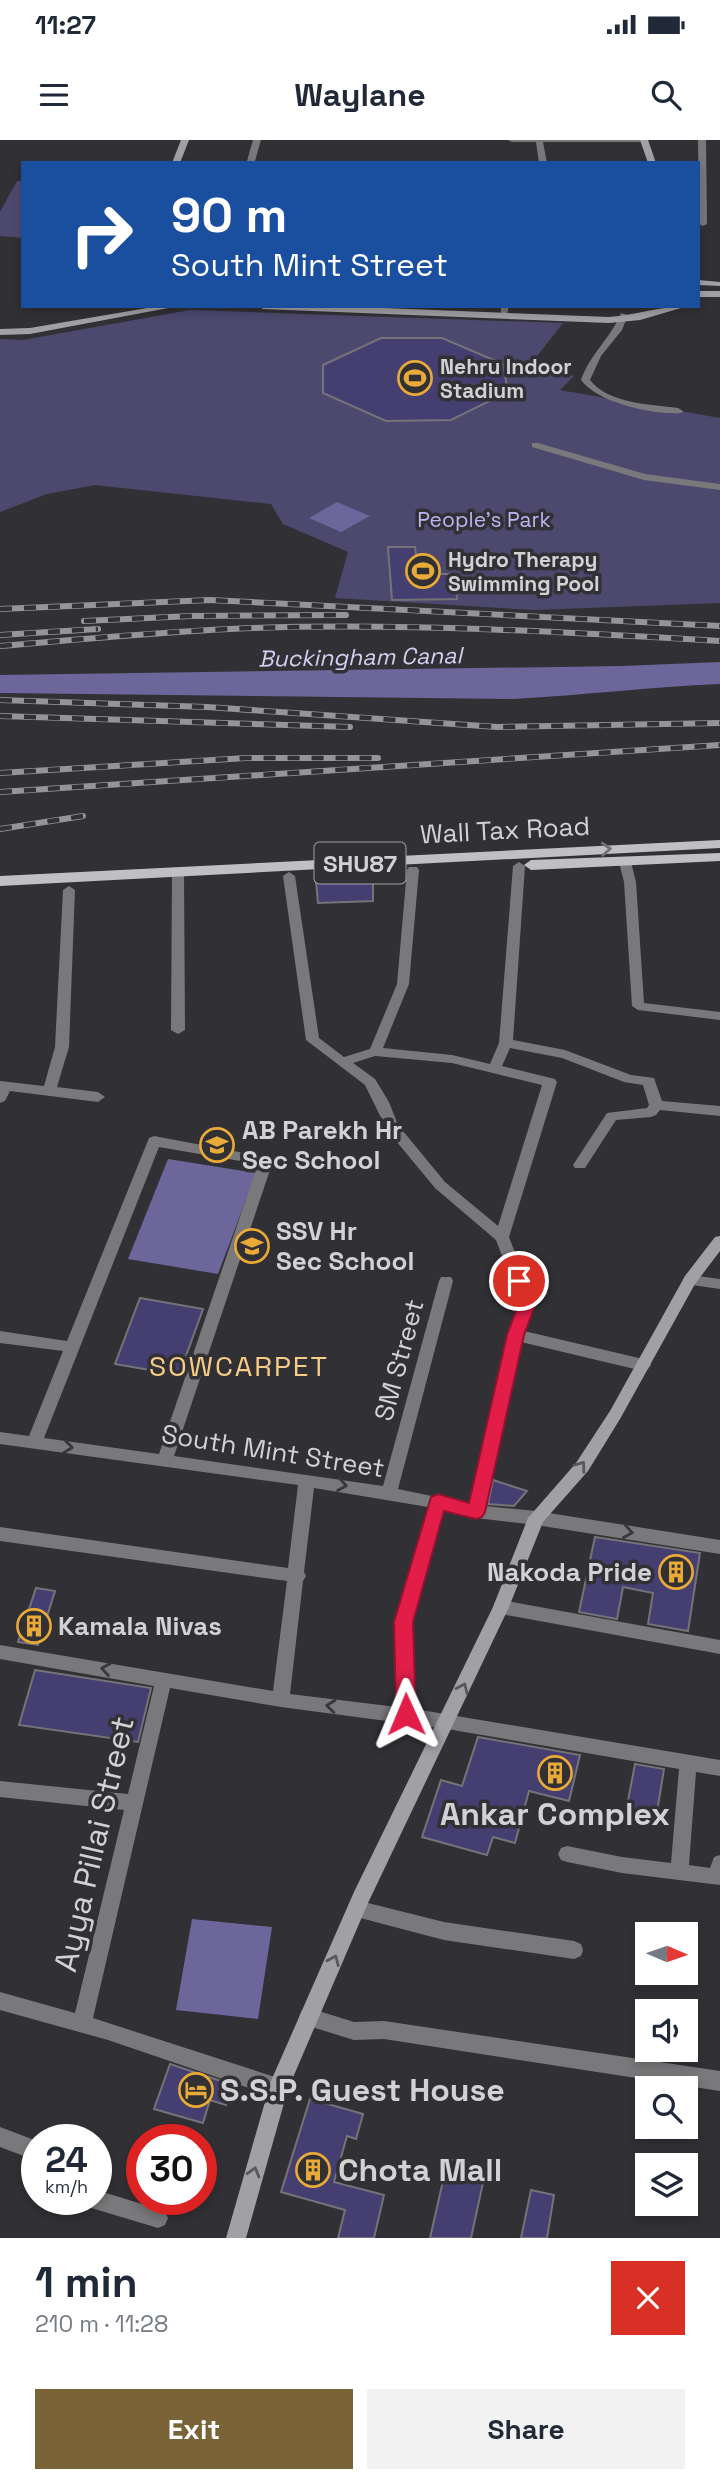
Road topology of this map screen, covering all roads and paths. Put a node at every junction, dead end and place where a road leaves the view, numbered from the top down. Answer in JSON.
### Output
{"nodes":[{"id":1,"x":185,"y":140,"type":"edge"},
{"id":2,"x":257,"y":140,"type":"edge"},
{"id":3,"x":512,"y":140,"type":"edge"},
{"id":4,"x":539,"y":140,"type":"edge"},
{"id":5,"x":644,"y":140,"type":"edge"},
{"id":6,"x":702,"y":140,"type":"edge"},
{"id":7,"x":177,"y":161,"type":"edge"},
{"id":8,"x":251,"y":161,"type":"edge"},
{"id":9,"x":543,"y":161,"type":"edge"},
{"id":10,"x":651,"y":161,"type":"edge"},
{"id":11,"x":703,"y":224,"type":"dead end"},
{"id":12,"x":700,"y":280,"type":"edge"},
{"id":13,"x":720,"y":284,"type":"edge"},
{"id":14,"x":720,"y":294,"type":"edge"},
{"id":15,"x":703,"y":295,"type":"edge"},
{"id":16,"x":97,"y":308,"type":"edge"},
{"id":17,"x":136,"y":308,"type":"edge"},
{"id":18,"x":161,"y":308,"type":"edge"},
{"id":19,"x":335,"y":308,"type":"edge"},
{"id":20,"x":465,"y":308,"type":"edge"},
{"id":21,"x":658,"y":308,"type":"edge"},
{"id":22,"x":673,"y":308,"type":"edge"},
{"id":23,"x":505,"y":309,"type":"edge"},
{"id":24,"x":92,"y":317,"type":"junction"},
{"id":25,"x":624,"y":317,"type":"junction"},
{"id":26,"x":0,"y":327,"type":"edge"},
{"id":27,"x":29,"y":329,"type":"junction"},
{"id":28,"x":0,"y":332,"type":"edge"},
{"id":29,"x":678,"y":411,"type":"dead end"},
{"id":30,"x":535,"y":444,"type":"dead end"},
{"id":31,"x":720,"y":487,"type":"edge"},
{"id":32,"x":720,"y":844,"type":"edge"},
{"id":33,"x":720,"y":857,"type":"edge"},
{"id":34,"x":625,"y":862,"type":"junction"},
{"id":35,"x":519,"y":866,"type":"junction"},
{"id":36,"x":413,"y":870,"type":"junction"},
{"id":37,"x":289,"y":876,"type":"junction"},
{"id":38,"x":178,"y":877,"type":"junction"},
{"id":39,"x":0,"y":881,"type":"edge"},
{"id":40,"x":69,"y":890,"type":"junction"},
{"id":41,"x":0,"y":893,"type":"edge"},
{"id":42,"x":720,"y":1016,"type":"edge"},
{"id":43,"x":178,"y":1030,"type":"dead end"},
{"id":44,"x":506,"y":1043,"type":"junction"},
{"id":45,"x":374,"y":1052,"type":"junction"},
{"id":46,"x":341,"y":1062,"type":"junction"},
{"id":47,"x":494,"y":1070,"type":"junction"},
{"id":48,"x":2,"y":1089,"type":"edge"},
{"id":49,"x":50,"y":1090,"type":"junction"},
{"id":50,"x":98,"y":1097,"type":"dead end"},
{"id":51,"x":656,"y":1105,"type":"junction"},
{"id":52,"x":720,"y":1111,"type":"edge"},
{"id":53,"x":579,"y":1165,"type":"dead end"},
{"id":54,"x":502,"y":1237,"type":"junction"},
{"id":55,"x":720,"y":1241,"type":"edge"},
{"id":56,"x":690,"y":1280,"type":"junction"},
{"id":57,"x":446,"y":1281,"type":"dead end"},
{"id":58,"x":720,"y":1284,"type":"edge"},
{"id":59,"x":515,"y":1335,"type":"junction"},
{"id":60,"x":0,"y":1337,"type":"edge"},
{"id":61,"x":73,"y":1347,"type":"junction"},
{"id":62,"x":643,"y":1364,"type":"junction"},
{"id":63,"x":0,"y":1438,"type":"edge"},
{"id":64,"x":34,"y":1443,"type":"junction"},
{"id":65,"x":165,"y":1459,"type":"junction"},
{"id":66,"x":307,"y":1480,"type":"junction"},
{"id":67,"x":389,"y":1493,"type":"junction"},
{"id":68,"x":438,"y":1502,"type":"junction"},
{"id":69,"x":476,"y":1512,"type":"junction"},
{"id":70,"x":536,"y":1518,"type":"junction"},
{"id":71,"x":0,"y":1534,"type":"edge"},
{"id":72,"x":720,"y":1547,"type":"edge"},
{"id":73,"x":298,"y":1576,"type":"junction"},
{"id":74,"x":501,"y":1607,"type":"junction"},
{"id":75,"x":720,"y":1647,"type":"edge"},
{"id":76,"x":0,"y":1652,"type":"edge"},
{"id":77,"x":164,"y":1679,"type":"junction"},
{"id":78,"x":281,"y":1700,"type":"junction"},
{"id":79,"x":406,"y":1714,"type":"junction"},
{"id":80,"x":447,"y":1721,"type":"junction"},
{"id":81,"x":688,"y":1763,"type":"junction"},
{"id":82,"x":720,"y":1768,"type":"edge"},
{"id":83,"x":0,"y":1789,"type":"edge"},
{"id":84,"x":132,"y":1803,"type":"junction"},
{"id":85,"x":567,"y":1854,"type":"dead end"},
{"id":86,"x":720,"y":1863,"type":"edge"},
{"id":87,"x":679,"y":1872,"type":"junction"},
{"id":88,"x":356,"y":1909,"type":"junction"},
{"id":89,"x":573,"y":1950,"type":"dead end"},
{"id":90,"x":0,"y":2001,"type":"edge"},
{"id":91,"x":309,"y":2017,"type":"junction"},
{"id":92,"x":82,"y":2024,"type":"junction"},
{"id":93,"x":720,"y":2081,"type":"edge"},
{"id":94,"x":278,"y":2088,"type":"junction"},
{"id":95,"x":0,"y":2137,"type":"edge"},
{"id":96,"x":21,"y":2145,"type":"edge"},
{"id":97,"x":112,"y":2205,"type":"edge"},
{"id":98,"x":158,"y":2218,"type":"dead end"},
{"id":99,"x":236,"y":2238,"type":"edge"}],
"edges":[{"from":1,"to":7,"type":"main road"},
{"from":2,"to":8,"type":"street"},
{"from":3,"to":4,"type":"street"},
{"from":4,"to":5,"type":"street"},
{"from":4,"to":9,"type":"street"},
{"from":5,"to":10,"type":"main road"},
{"from":6,"to":11,"type":"street"},
{"from":12,"to":13,"type":"main road"},
{"from":14,"to":15,"type":"main road"},
{"from":16,"to":24,"type":"main road"},
{"from":17,"to":24,"type":"main road"},
{"from":18,"to":27,"type":"main road"},
{"from":19,"to":25,"type":"main road"},
{"from":20,"to":23,"type":"main road"},
{"from":21,"to":25,"type":"main road"},
{"from":22,"to":25,"type":"main road"},
{"from":23,"to":25,"type":"main road"},
{"from":24,"to":27,"type":"main road"},
{"from":25,"to":29,"type":"street"},
{"from":26,"to":27,"type":"main road"},
{"from":27,"to":28,"type":"main road"},
{"from":30,"to":31,"type":"street"},
{"from":38,"to":32,"type":"main road","name":"Wall Tax Road","number":"SHU87","one_way":true},
{"from":33,"to":34,"type":"main road","name":"Wall Tax Road","number":"SHU87"},
{"from":34,"to":35,"type":"main road","name":"Wall Tax Road","number":"SHU87"},
{"from":34,"to":42,"type":"street"},
{"from":35,"to":36,"type":"main road","name":"Wall Tax Road","number":"SHU87"},
{"from":35,"to":44,"type":"street"},
{"from":36,"to":37,"type":"main road","name":"Wall Tax Road","number":"SHU87"},
{"from":36,"to":45,"type":"street"},
{"from":37,"to":38,"type":"main road","name":"Wall Tax Road","number":"SHU87"},
{"from":37,"to":46,"type":"street"},
{"from":38,"to":39,"type":"main road","name":"Wall Tax Road","number":"SHU87"},
{"from":38,"to":40,"type":"main road","name":"Wall Tax Road","number":"SHU87"},
{"from":38,"to":43,"type":"street"},
{"from":40,"to":41,"type":"main road","name":"Wall Tax Road","number":"SHU87"},
{"from":40,"to":49,"type":"street"},
{"from":44,"to":47,"type":"street"},
{"from":44,"to":51,"type":"street"},
{"from":45,"to":46,"type":"street"},
{"from":45,"to":47,"type":"street"},
{"from":46,"to":54,"type":"street"},
{"from":47,"to":54,"type":"street"},
{"from":48,"to":49,"type":"street"},
{"from":49,"to":50,"type":"street"},
{"from":51,"to":52,"type":"street"},
{"from":51,"to":53,"type":"street"},
{"from":54,"to":59,"type":"street"},
{"from":55,"to":56,"type":"main road"},
{"from":56,"to":58,"type":"street"},
{"from":56,"to":62,"type":"main road"},
{"from":57,"to":67,"type":"street","name":"SM Street"},
{"from":59,"to":62,"type":"street"},
{"from":59,"to":69,"type":"street"},
{"from":60,"to":61,"type":"street"},
{"from":61,"to":64,"type":"street"},
{"from":61,"to":65,"type":"street"},
{"from":70,"to":62,"type":"main road","one_way":true},
{"from":63,"to":64,"type":"street","name":"South Mint Street"},
{"from":64,"to":65,"type":"street","name":"South Mint Street","one_way":true},
{"from":65,"to":66,"type":"street","name":"South Mint Street"},
{"from":66,"to":67,"type":"street","name":"South Mint Street","one_way":true},
{"from":66,"to":73,"type":"street"},
{"from":67,"to":68,"type":"street","name":"South Mint Street"},
{"from":68,"to":69,"type":"street","name":"South Mint Street"},
{"from":68,"to":79,"type":"street"},
{"from":69,"to":70,"type":"street","name":"South Mint Street"},
{"from":70,"to":72,"type":"street","name":"South Mint Street","one_way":true},
{"from":70,"to":74,"type":"main road"},
{"from":71,"to":73,"type":"street"},
{"from":73,"to":78,"type":"street"},
{"from":74,"to":75,"type":"street"},
{"from":80,"to":74,"type":"main road","one_way":true},
{"from":77,"to":76,"type":"street","one_way":true},
{"from":77,"to":78,"type":"street"},
{"from":77,"to":84,"type":"street","name":"Ayya Pillai Street"},
{"from":79,"to":78,"type":"street","one_way":true},
{"from":79,"to":80,"type":"street"},
{"from":80,"to":81,"type":"street"},
{"from":80,"to":88,"type":"main road"},
{"from":81,"to":82,"type":"street"},
{"from":81,"to":87,"type":"street"},
{"from":83,"to":84,"type":"street"},
{"from":84,"to":92,"type":"street","name":"Ayya Pillai Street"},
{"from":85,"to":87,"type":"street"},
{"from":86,"to":87,"type":"street"},
{"from":88,"to":89,"type":"street"},
{"from":91,"to":88,"type":"main road","one_way":true},
{"from":90,"to":92,"type":"street"},
{"from":91,"to":93,"type":"street"},
{"from":91,"to":94,"type":"main road"},
{"from":92,"to":94,"type":"street"},
{"from":99,"to":94,"type":"main road","one_way":true},
{"from":95,"to":96,"type":"street"},
{"from":97,"to":98,"type":"street"}]}
